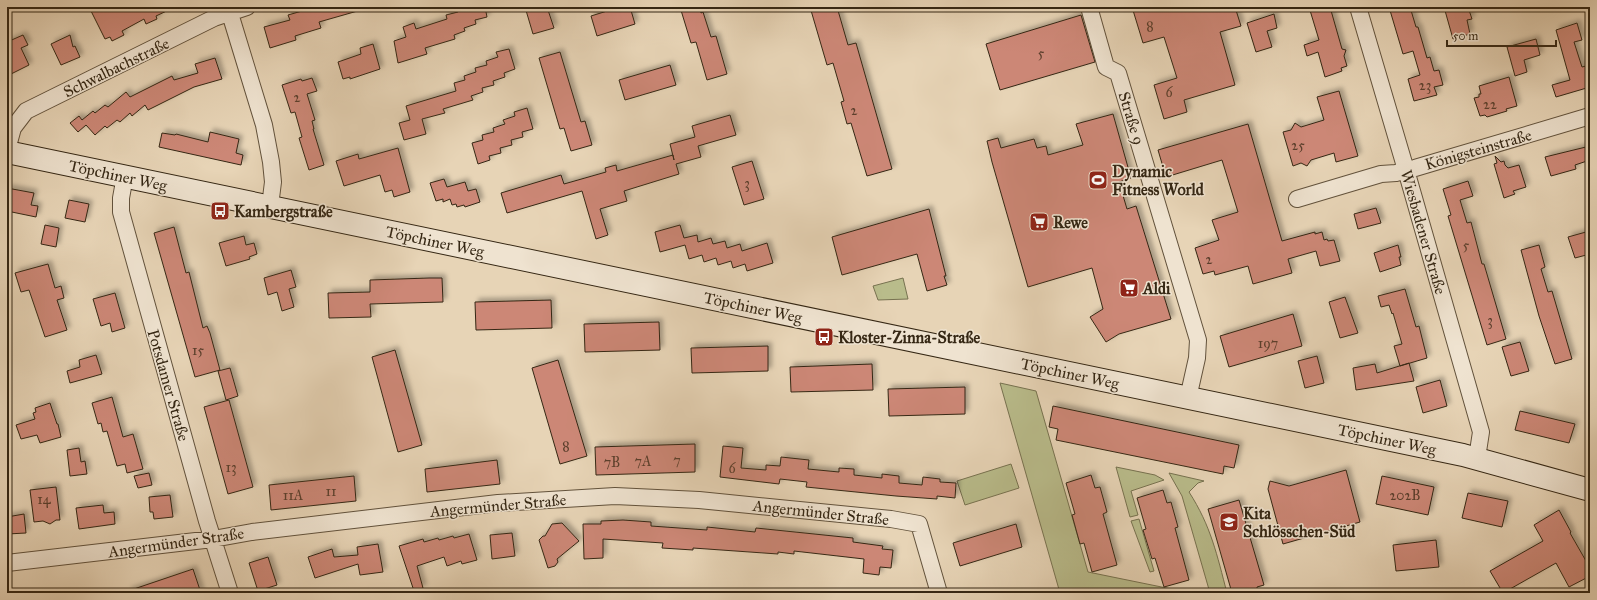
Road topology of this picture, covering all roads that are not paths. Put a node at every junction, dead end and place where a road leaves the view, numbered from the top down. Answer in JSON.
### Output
{"nodes":[{"id":1,"x":247,"y":7,"type":"edge"},
{"id":2,"x":1089,"y":7,"type":"edge"},
{"id":3,"x":1358,"y":7,"type":"edge"},
{"id":4,"x":229,"y":10,"type":"edge"},
{"id":5,"x":1590,"y":116,"type":"edge"},
{"id":6,"x":7,"y":151,"type":"edge"},
{"id":7,"x":1406,"y":170,"type":"junction"},
{"id":8,"x":125,"y":176,"type":"junction"},
{"id":9,"x":1297,"y":199,"type":"dead end"},
{"id":10,"x":270,"y":206,"type":"junction"},
{"id":11,"x":1188,"y":398,"type":"junction"},
{"id":12,"x":1477,"y":458,"type":"junction"},
{"id":13,"x":1590,"y":490,"type":"edge"},
{"id":14,"x":212,"y":539,"type":"junction"},
{"id":15,"x":7,"y":563,"type":"edge"},
{"id":16,"x":230,"y":593,"type":"edge"},
{"id":17,"x":939,"y":593,"type":"edge"}],
"edges":[{"from":1,"to":4,"type":"street","name":"Schwalbachstraße"},
{"from":2,"to":11,"type":"street","name":"Straße 9"},
{"from":3,"to":7,"type":"street","name":"Wiesbadener Straße"},
{"from":4,"to":6,"type":"street","name":"Schwalbachstraße"},
{"from":4,"to":10,"type":"street"},
{"from":5,"to":7,"type":"street","name":"Königsteinstraße"},
{"from":6,"to":8,"type":"street","name":"Töpchiner Weg"},
{"from":7,"to":9,"type":"street","name":"Königsteinstraße"},
{"from":7,"to":12,"type":"street","name":"Wiesbadener Straße"},
{"from":8,"to":10,"type":"street","name":"Töpchiner Weg"},
{"from":8,"to":14,"type":"street","name":"Potsdamer Straße"},
{"from":10,"to":11,"type":"street","name":"Töpchiner Weg"},
{"from":11,"to":12,"type":"street","name":"Töpchiner Weg"},
{"from":12,"to":13,"type":"street","name":"Töpchiner Weg"},
{"from":14,"to":15,"type":"street","name":"Angermünder Straße"},
{"from":14,"to":16,"type":"street","name":"Potsdamer Straße"},
{"from":14,"to":17,"type":"street","name":"Angermünder Straße"}]}
